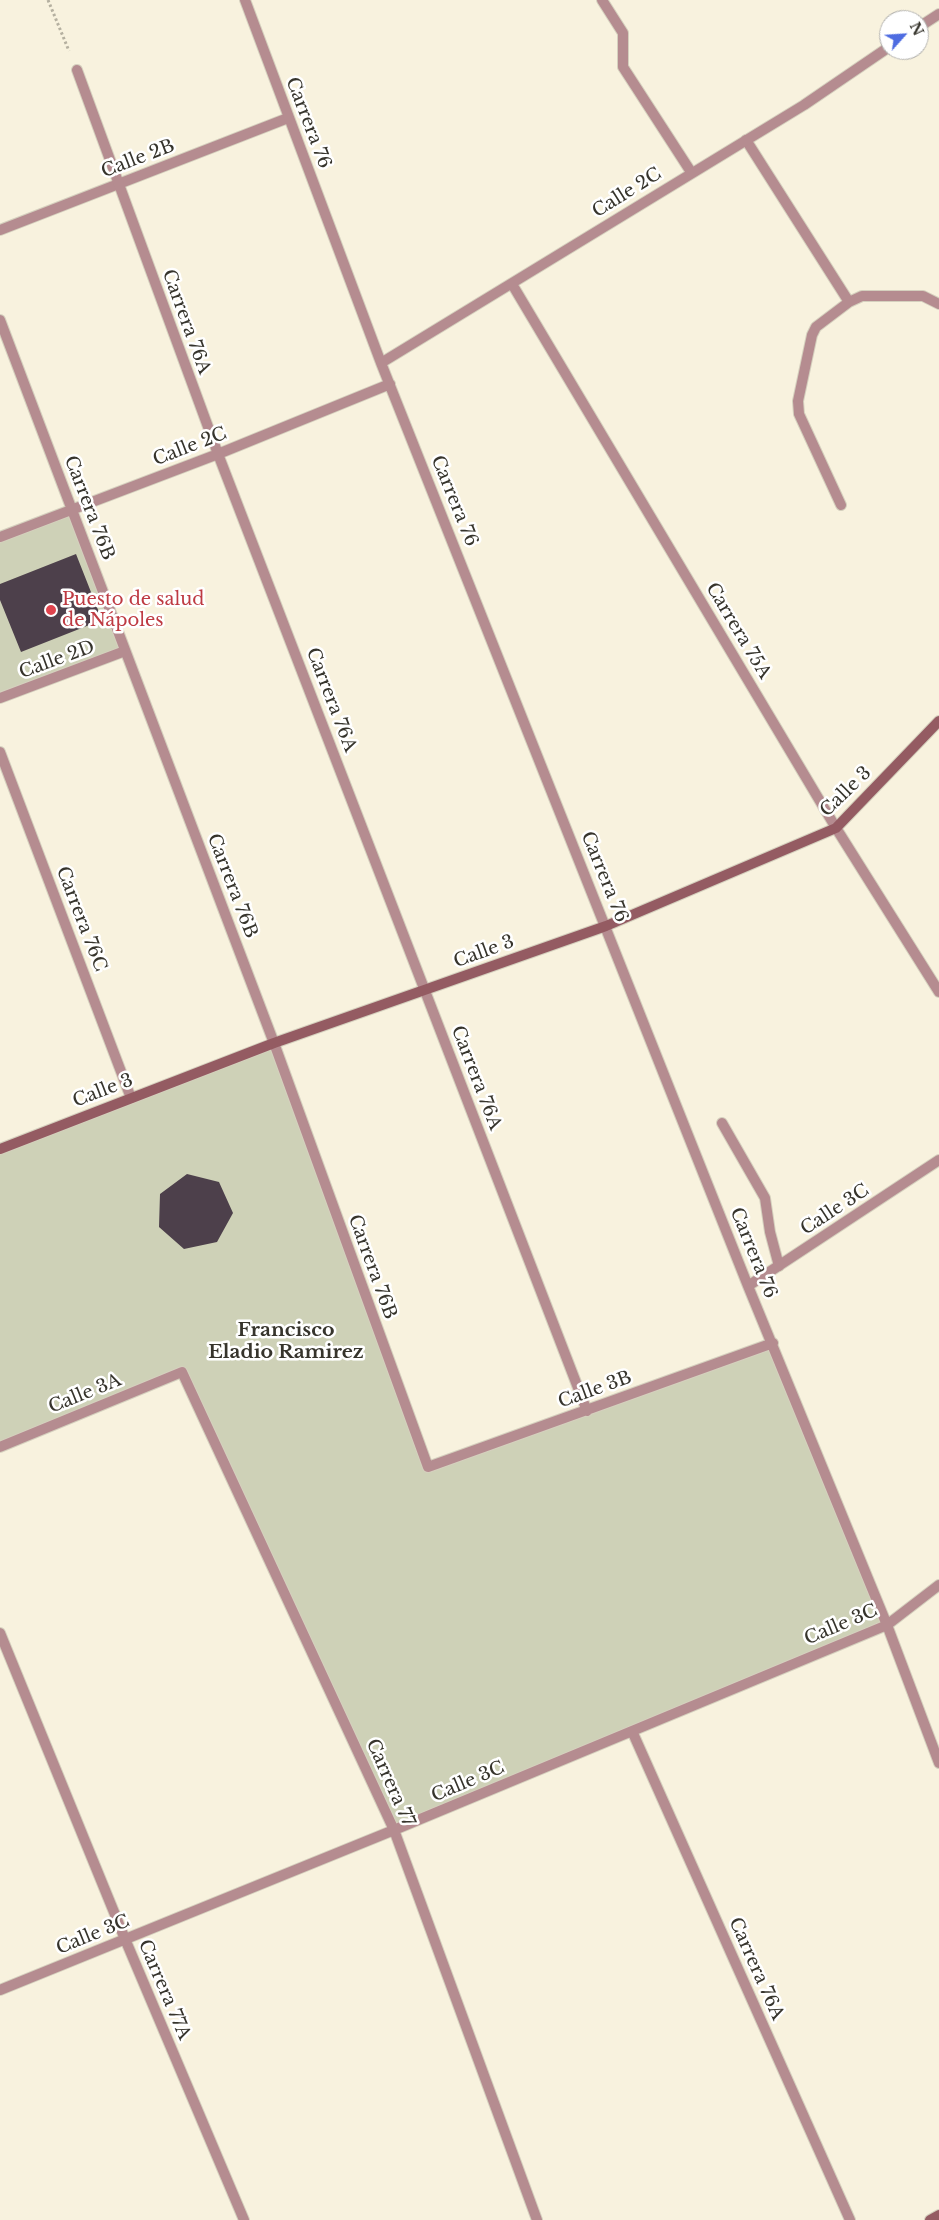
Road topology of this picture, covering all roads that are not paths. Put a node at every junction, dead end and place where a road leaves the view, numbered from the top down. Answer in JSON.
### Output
{"nodes":[{"id":1,"x":245,"y":0,"type":"edge"},
{"id":2,"x":602,"y":0,"type":"edge"},
{"id":3,"x":879,"y":54,"type":"edge"},
{"id":4,"x":77,"y":70,"type":"road end"},
{"id":5,"x":288,"y":118,"type":"junction"},
{"id":6,"x":746,"y":140,"type":"junction"},
{"id":7,"x":691,"y":172,"type":"junction"},
{"id":8,"x":118,"y":184,"type":"junction"},
{"id":9,"x":0,"y":230,"type":"edge"},
{"id":10,"x":512,"y":284,"type":"junction"},
{"id":11,"x":850,"y":302,"type":"junction"},
{"id":12,"x":939,"y":304,"type":"edge"},
{"id":13,"x":0,"y":320,"type":"edge"},
{"id":14,"x":381,"y":363,"type":"junction"},
{"id":15,"x":390,"y":384,"type":"junction"},
{"id":16,"x":218,"y":454,"type":"junction"},
{"id":17,"x":841,"y":506,"type":"dead end"},
{"id":18,"x":72,"y":510,"type":"junction"},
{"id":19,"x":0,"y":537,"type":"edge"},
{"id":20,"x":125,"y":651,"type":"junction"},
{"id":21,"x":0,"y":698,"type":"edge"},
{"id":22,"x":939,"y":721,"type":"edge"},
{"id":23,"x":0,"y":752,"type":"edge"},
{"id":24,"x":836,"y":828,"type":"junction"},
{"id":25,"x":606,"y":926,"type":"junction"},
{"id":26,"x":425,"y":990,"type":"junction"},
{"id":27,"x":939,"y":992,"type":"edge"},
{"id":28,"x":274,"y":1043,"type":"junction"},
{"id":29,"x":131,"y":1098,"type":"junction"},
{"id":30,"x":722,"y":1122,"type":"dead end"},
{"id":31,"x":0,"y":1149,"type":"edge"},
{"id":32,"x":939,"y":1160,"type":"edge"},
{"id":33,"x":779,"y":1266,"type":"junction"},
{"id":34,"x":748,"y":1286,"type":"junction"},
{"id":35,"x":773,"y":1343,"type":"junction"},
{"id":36,"x":182,"y":1372,"type":"joint"},
{"id":37,"x":587,"y":1411,"type":"junction"},
{"id":38,"x":0,"y":1447,"type":"edge"},
{"id":39,"x":428,"y":1467,"type":"joint"},
{"id":40,"x":939,"y":1585,"type":"edge"},
{"id":41,"x":887,"y":1625,"type":"junction"},
{"id":42,"x":0,"y":1633,"type":"edge"},
{"id":43,"x":632,"y":1731,"type":"junction"},
{"id":44,"x":939,"y":1763,"type":"edge"},
{"id":45,"x":394,"y":1830,"type":"junction"},
{"id":46,"x":125,"y":1939,"type":"junction"},
{"id":47,"x":0,"y":1990,"type":"edge"},
{"id":48,"x":939,"y":2214,"type":"edge"},
{"id":49,"x":244,"y":2220,"type":"edge"},
{"id":50,"x":537,"y":2220,"type":"edge"},
{"id":51,"x":850,"y":2220,"type":"edge"},
{"id":52,"x":930,"y":2220,"type":"edge"}],
"edges":[{"from":1,"to":5,"type":"street","name":"Carrera 76"},
{"from":2,"to":7,"type":"street"},
{"from":3,"to":6,"type":"street","name":"Calle 2C"},
{"from":4,"to":8,"type":"street","name":"Carrera 76A"},
{"from":5,"to":8,"type":"street","name":"Calle 2B"},
{"from":5,"to":14,"type":"street","name":"Carrera 76"},
{"from":6,"to":7,"type":"street","name":"Calle 2C"},
{"from":6,"to":11,"type":"street"},
{"from":7,"to":10,"type":"street","name":"Calle 2C"},
{"from":8,"to":9,"type":"street","name":"Calle 2B"},
{"from":8,"to":16,"type":"street","name":"Carrera 76A"},
{"from":10,"to":14,"type":"street","name":"Calle 2C"},
{"from":10,"to":24,"type":"street","name":"Carrera 75A"},
{"from":11,"to":12,"type":"street"},
{"from":11,"to":17,"type":"street"},
{"from":13,"to":18,"type":"street","name":"Carrera 76B"},
{"from":14,"to":15,"type":"street","name":"Carrera 76"},
{"from":15,"to":16,"type":"street","name":"Calle 2C"},
{"from":15,"to":25,"type":"street","name":"Carrera 76"},
{"from":16,"to":18,"type":"street","name":"Calle 2C"},
{"from":16,"to":26,"type":"street","name":"Carrera 76A"},
{"from":18,"to":19,"type":"street","name":"Calle 2C"},
{"from":18,"to":20,"type":"street","name":"Carrera 76B"},
{"from":20,"to":21,"type":"street","name":"Calle 2D"},
{"from":20,"to":28,"type":"street","name":"Carrera 76B"},
{"from":22,"to":24,"type":"street","name":"Calle 3"},
{"from":23,"to":29,"type":"street","name":"Carrera 76C"},
{"from":24,"to":25,"type":"street","name":"Calle 3"},
{"from":24,"to":27,"type":"street","name":"Carrera 75A"},
{"from":25,"to":26,"type":"street","name":"Calle 3"},
{"from":25,"to":34,"type":"street","name":"Carrera 76"},
{"from":26,"to":28,"type":"street","name":"Calle 3"},
{"from":26,"to":37,"type":"street","name":"Carrera 76A"},
{"from":28,"to":29,"type":"street","name":"Calle 3"},
{"from":28,"to":39,"type":"street","name":"Carrera 76B"},
{"from":29,"to":31,"type":"street","name":"Calle 3"},
{"from":30,"to":33,"type":"street"},
{"from":32,"to":33,"type":"street","name":"Calle 3C"},
{"from":33,"to":34,"type":"street","name":"Calle 3C"},
{"from":34,"to":35,"type":"street","name":"Carrera 76"},
{"from":35,"to":37,"type":"street","name":"Calle 3B"},
{"from":35,"to":41,"type":"street","name":"Carrera 76"},
{"from":36,"to":38,"type":"street","name":"Calle 3A"},
{"from":36,"to":45,"type":"street","name":"Carrera 77"},
{"from":37,"to":39,"type":"street","name":"Calle 3B"},
{"from":40,"to":41,"type":"street","name":"Calle 3C"},
{"from":41,"to":43,"type":"street","name":"Calle 3C"},
{"from":41,"to":44,"type":"street","name":"Carrera 76"},
{"from":42,"to":46,"type":"street","name":"Carrera 77A"},
{"from":43,"to":45,"type":"street","name":"Calle 3C"},
{"from":43,"to":51,"type":"street","name":"Carrera 76A"},
{"from":45,"to":46,"type":"street","name":"Calle 3C"},
{"from":45,"to":50,"type":"street","name":"Carrera 77"},
{"from":46,"to":47,"type":"street","name":"Calle 3C"},
{"from":46,"to":49,"type":"street","name":"Carrera 77A"},
{"from":48,"to":52,"type":"street"}]}
